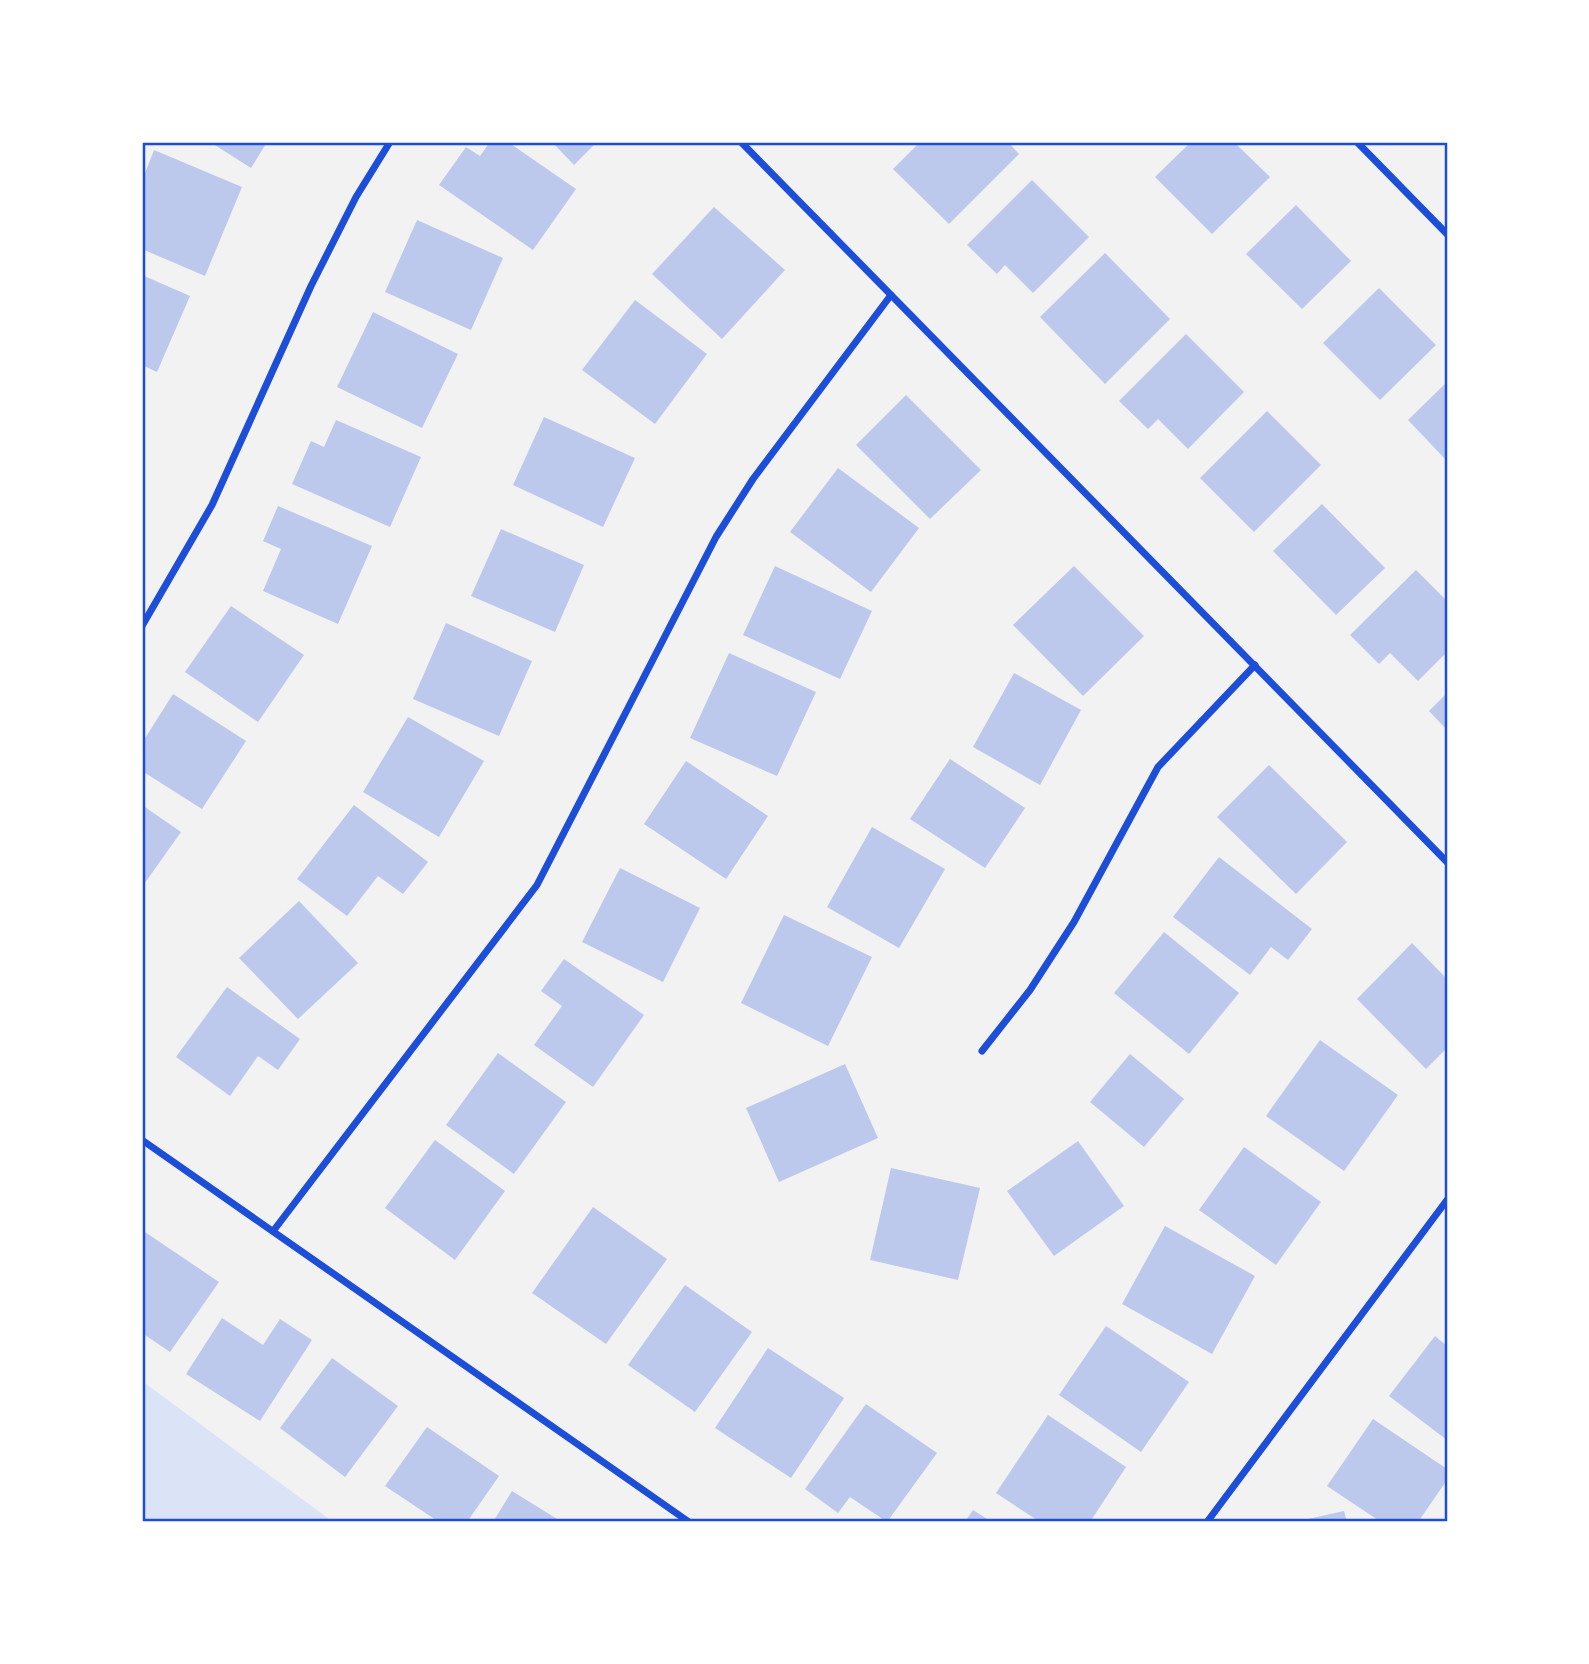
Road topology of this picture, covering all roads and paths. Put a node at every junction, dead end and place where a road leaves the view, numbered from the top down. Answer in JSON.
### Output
{"nodes":[{"id":1,"x":390,"y":142,"type":"edge"},
{"id":2,"x":741,"y":142,"type":"edge"},
{"id":3,"x":1357,"y":142,"type":"edge"},
{"id":4,"x":1447,"y":234,"type":"edge"},
{"id":5,"x":891,"y":295,"type":"junction"},
{"id":6,"x":142,"y":625,"type":"edge"},
{"id":7,"x":1255,"y":665,"type":"junction"},
{"id":8,"x":1447,"y":862,"type":"edge"},
{"id":9,"x":982,"y":1051,"type":"dead end"},
{"id":10,"x":142,"y":1140,"type":"edge"},
{"id":11,"x":1447,"y":1200,"type":"edge"},
{"id":12,"x":274,"y":1230,"type":"junction"},
{"id":13,"x":689,"y":1522,"type":"edge"},
{"id":14,"x":1207,"y":1522,"type":"edge"}],
"edges":[{"from":1,"to":6,"type":"street"},
{"from":2,"to":5,"type":"street"},
{"from":3,"to":4,"type":"street"},
{"from":5,"to":7,"type":"street"},
{"from":5,"to":12,"type":"street"},
{"from":7,"to":8,"type":"street"},
{"from":7,"to":9,"type":"street"},
{"from":10,"to":12,"type":"street"},
{"from":11,"to":14,"type":"street"},
{"from":12,"to":13,"type":"street"}]}
